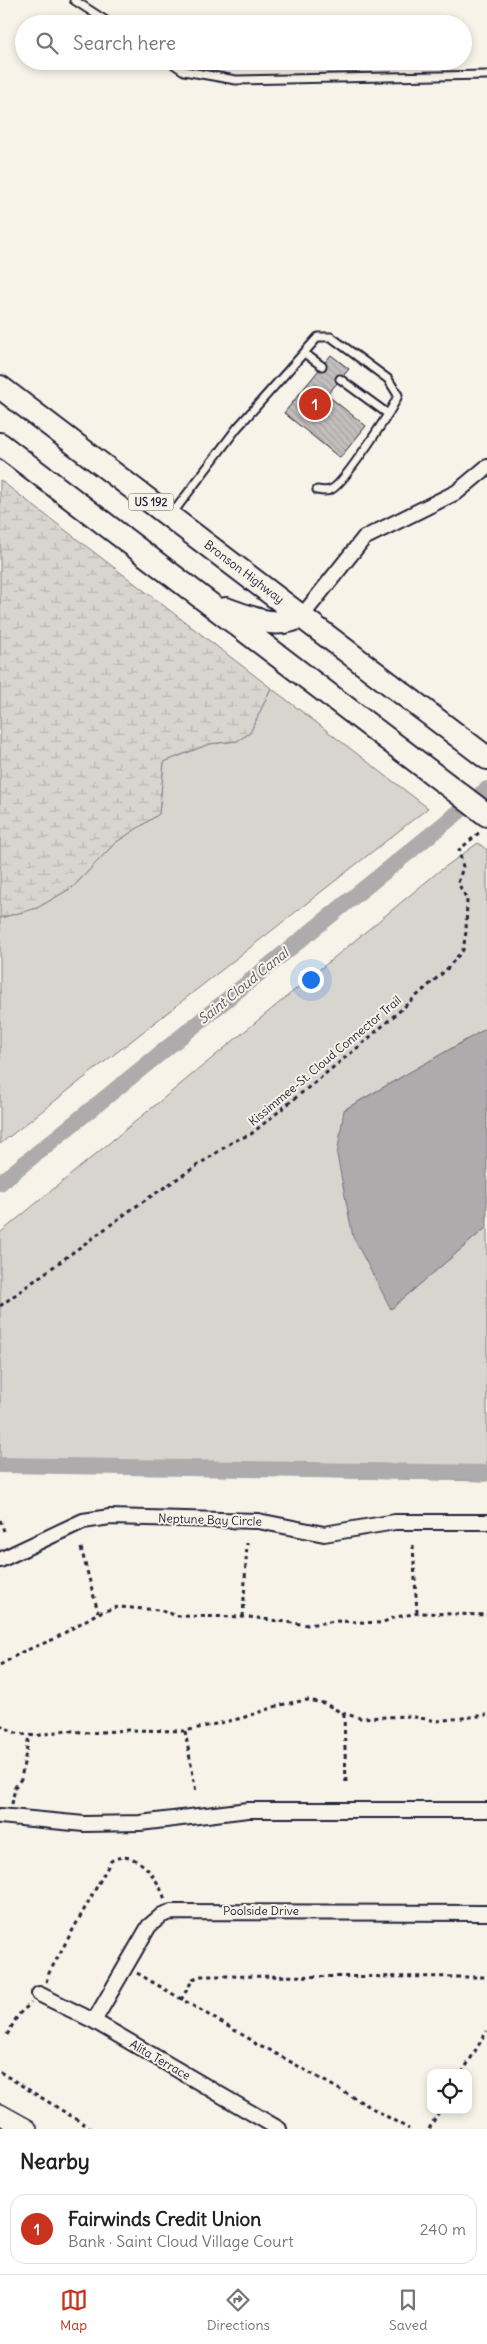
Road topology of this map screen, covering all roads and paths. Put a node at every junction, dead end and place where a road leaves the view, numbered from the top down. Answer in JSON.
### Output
{"nodes":[{"id":1,"x":74,"y":0,"type":"edge"},
{"id":2,"x":97,"y":15,"type":"edge"},
{"id":3,"x":182,"y":70,"type":"edge"},
{"id":4,"x":487,"y":75,"type":"edge"},
{"id":5,"x":304,"y":353,"type":"junction"},
{"id":6,"x":322,"y":366,"type":"dead end"},
{"id":7,"x":340,"y":379,"type":"dead end"},
{"id":8,"x":0,"y":387,"type":"edge"},
{"id":9,"x":388,"y":414,"type":"junction"},
{"id":10,"x":0,"y":444,"type":"edge"},
{"id":11,"x":487,"y":467,"type":"edge"},
{"id":12,"x":317,"y":490,"type":"dead end"},
{"id":13,"x":170,"y":516,"type":"junction"},
{"id":14,"x":209,"y":604,"type":"junction"},
{"id":15,"x":302,"y":616,"type":"junction"},
{"id":16,"x":487,"y":758,"type":"edge"},
{"id":17,"x":486,"y":821,"type":"edge"},
{"id":18,"x":0,"y":1306,"type":"edge"},
{"id":19,"x":0,"y":1520,"type":"edge"},
{"id":20,"x":487,"y":1522,"type":"edge"},
{"id":21,"x":4,"y":1531,"type":"dead end"},
{"id":22,"x":247,"y":1543,"type":"dead end"},
{"id":23,"x":413,"y":1545,"type":"dead end"},
{"id":24,"x":81,"y":1548,"type":"dead end"},
{"id":25,"x":0,"y":1560,"type":"edge"},
{"id":26,"x":98,"y":1613,"type":"junction"},
{"id":27,"x":417,"y":1614,"type":"junction"},
{"id":28,"x":487,"y":1615,"type":"edge"},
{"id":29,"x":243,"y":1617,"type":"junction"},
{"id":30,"x":0,"y":1665,"type":"edge"},
{"id":31,"x":344,"y":1714,"type":"junction"},
{"id":32,"x":487,"y":1715,"type":"edge"},
{"id":33,"x":0,"y":1725,"type":"edge"},
{"id":34,"x":186,"y":1731,"type":"junction"},
{"id":35,"x":29,"y":1736,"type":"junction"},
{"id":36,"x":346,"y":1785,"type":"dead end"},
{"id":37,"x":196,"y":1792,"type":"dead end"},
{"id":38,"x":487,"y":1810,"type":"edge"},
{"id":39,"x":5,"y":1816,"type":"edge"},
{"id":40,"x":168,"y":1913,"type":"junction"},
{"id":41,"x":487,"y":1913,"type":"edge"},
{"id":42,"x":126,"y":1966,"type":"junction"},
{"id":43,"x":487,"y":1977,"type":"edge"},
{"id":44,"x":39,"y":1994,"type":"junction"},
{"id":45,"x":181,"y":2000,"type":"junction"},
{"id":46,"x":94,"y":2021,"type":"junction"},
{"id":47,"x":487,"y":2031,"type":"edge"},
{"id":48,"x":7,"y":2035,"type":"dead end"},
{"id":49,"x":464,"y":2069,"type":"edge"},
{"id":50,"x":0,"y":2072,"type":"edge"},
{"id":51,"x":0,"y":2114,"type":"edge"},
{"id":52,"x":437,"y":2114,"type":"edge"},
{"id":53,"x":27,"y":2129,"type":"edge"},
{"id":54,"x":92,"y":2129,"type":"edge"},
{"id":55,"x":279,"y":2129,"type":"edge"},
{"id":56,"x":410,"y":2129,"type":"edge"},
{"id":57,"x":428,"y":2129,"type":"edge"}],
"edges":[{"from":1,"to":2,"type":"lane"},
{"from":3,"to":4,"type":"lane"},
{"from":5,"to":6,"type":"lane"},
{"from":5,"to":9,"type":"lane"},
{"from":5,"to":13,"type":"lane"},
{"from":7,"to":9,"type":"lane"},
{"from":8,"to":13,"type":"highway","name":"Bronson Highway","number":"US 192"},
{"from":9,"to":12,"type":"lane"},
{"from":10,"to":14,"type":"highway"},
{"from":11,"to":15,"type":"street"},
{"from":13,"to":15,"type":"highway","name":"Bronson Highway","number":"US 192"},
{"from":14,"to":15,"type":"highway"},
{"from":14,"to":17,"type":"highway"},
{"from":15,"to":16,"type":"highway","name":"Bronson Highway","number":"US 192"},
{"from":17,"to":18,"type":"path","name":"Kissimmee-St. Cloud Connector Trail"},
{"from":19,"to":21,"type":"path"},
{"from":20,"to":25,"type":"street","name":"Neptune Bay Circle"},
{"from":22,"to":29,"type":"path"},
{"from":23,"to":27,"type":"path"},
{"from":24,"to":26,"type":"path"},
{"from":26,"to":29,"type":"path"},
{"from":26,"to":30,"type":"path"},
{"from":27,"to":28,"type":"path"},
{"from":27,"to":29,"type":"path"},
{"from":31,"to":32,"type":"path"},
{"from":31,"to":34,"type":"path"},
{"from":31,"to":36,"type":"path"},
{"from":33,"to":35,"type":"path"},
{"from":34,"to":35,"type":"path"},
{"from":34,"to":37,"type":"path"},
{"from":35,"to":39,"type":"path"},
{"from":38,"to":39,"type":"street"},
{"from":40,"to":41,"type":"street","name":"Poolside Drive"},
{"from":40,"to":42,"type":"street"},
{"from":40,"to":44,"type":"path"},
{"from":42,"to":45,"type":"path"},
{"from":42,"to":46,"type":"street"},
{"from":43,"to":45,"type":"path"},
{"from":44,"to":46,"type":"street","name":"Alita Terrace"},
{"from":44,"to":48,"type":"path"},
{"from":45,"to":56,"type":"path"},
{"from":46,"to":55,"type":"street","name":"Alita Terrace"},
{"from":47,"to":49,"type":"path"},
{"from":50,"to":54,"type":"path"},
{"from":51,"to":53,"type":"main road"},
{"from":52,"to":57,"type":"path"}]}
